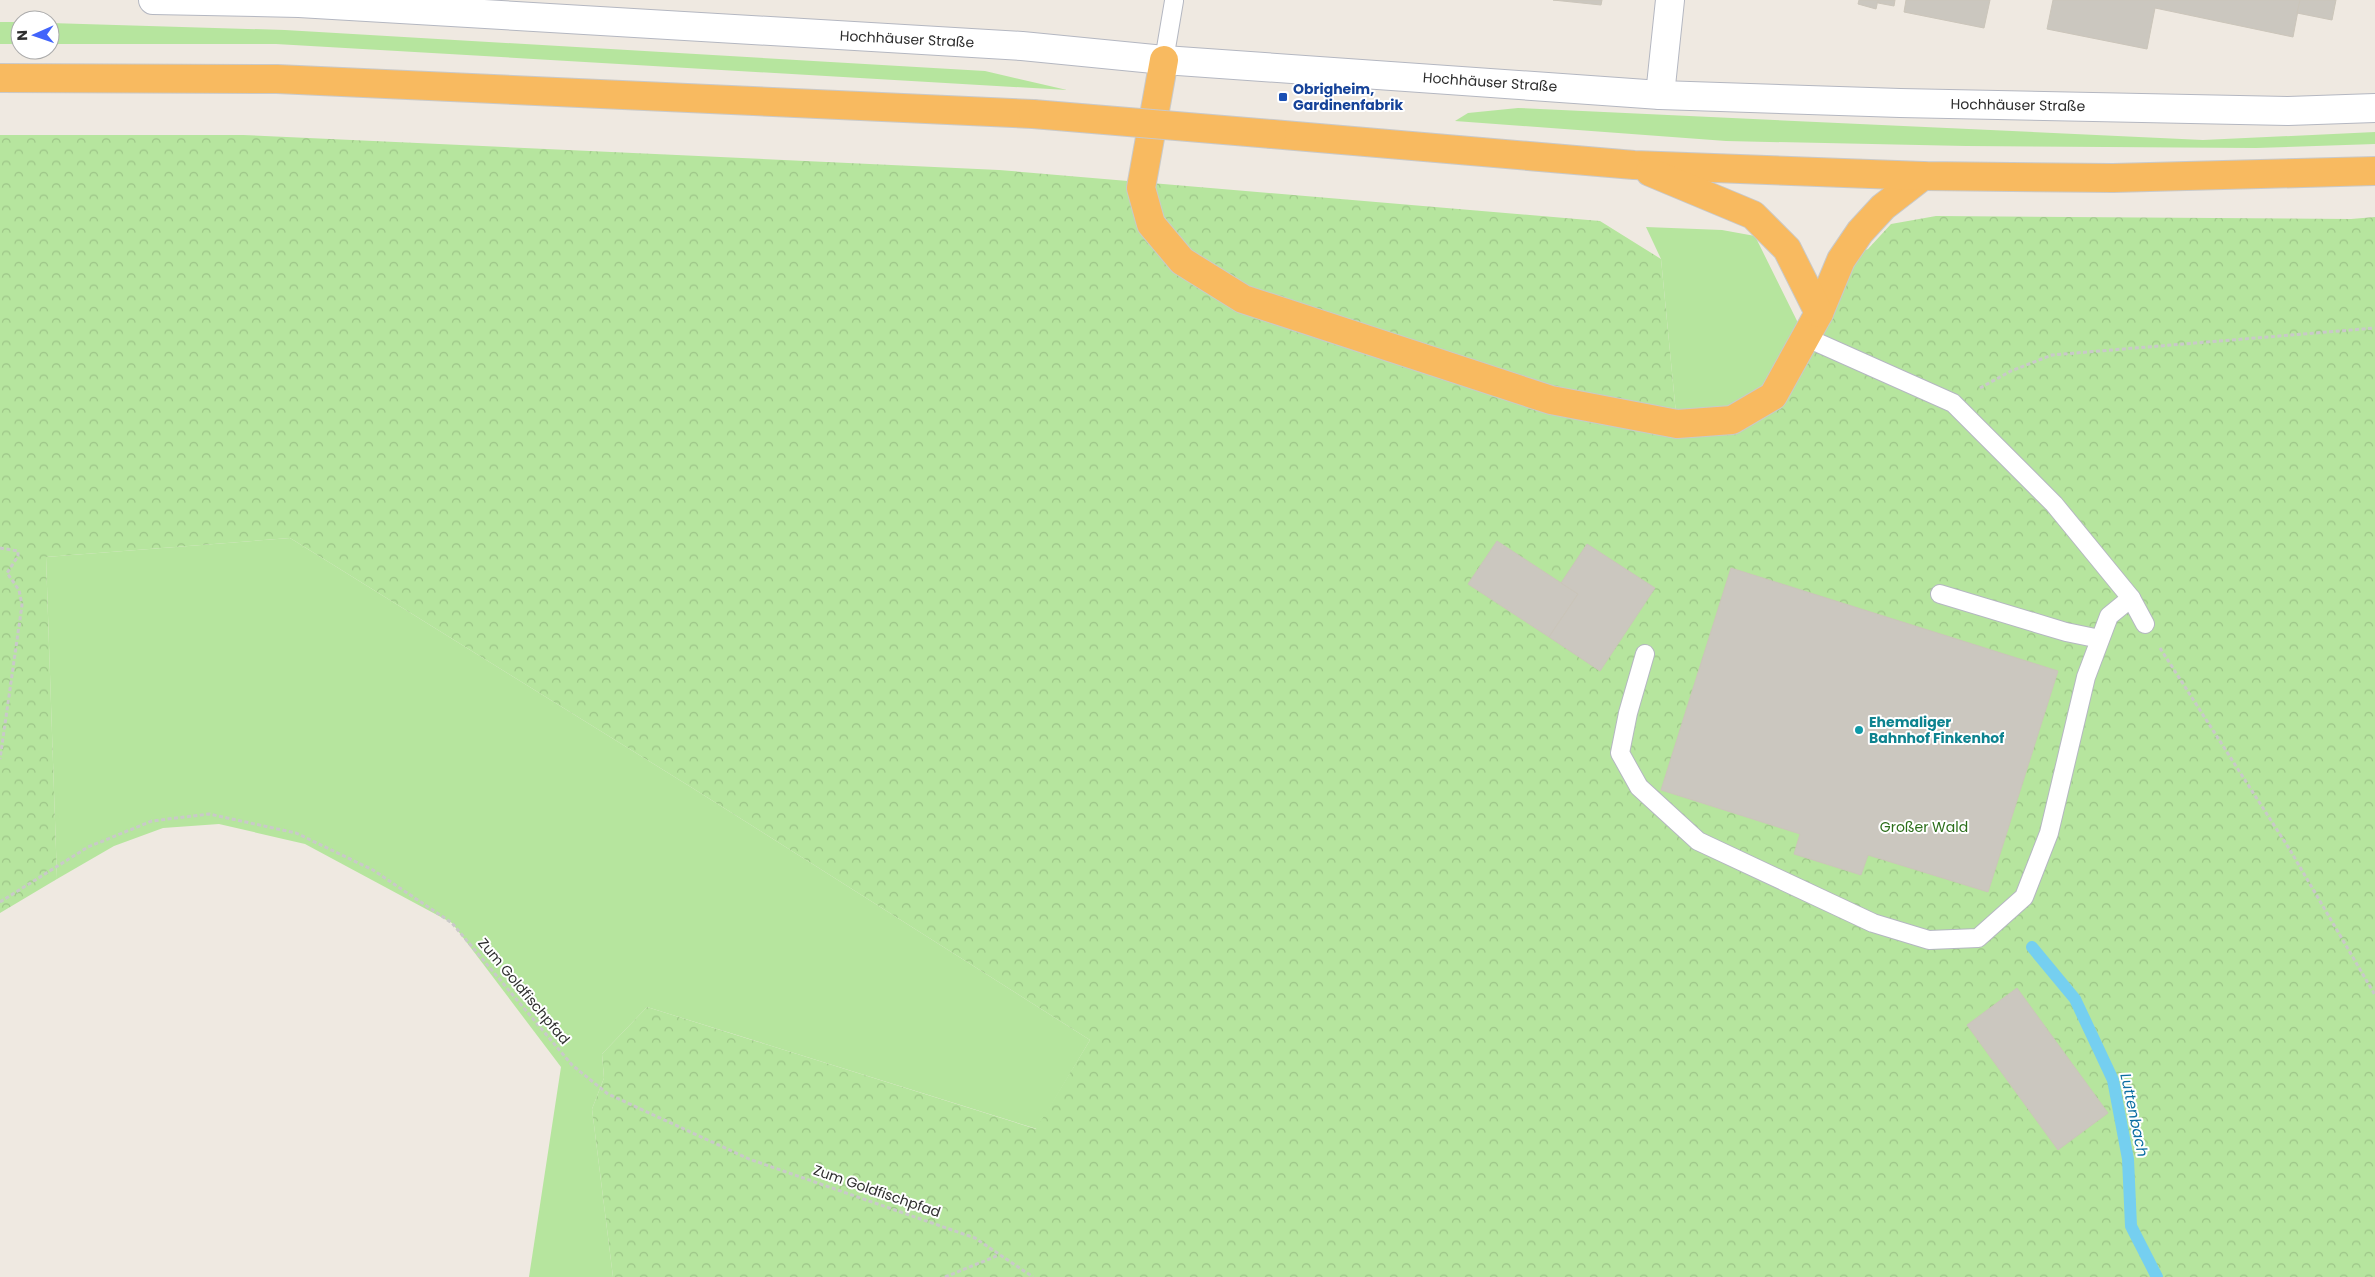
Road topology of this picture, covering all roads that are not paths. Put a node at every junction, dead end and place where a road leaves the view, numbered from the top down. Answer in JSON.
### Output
{"nodes":[{"id":1,"x":153,"y":0,"type":"edge"},
{"id":2,"x":1670,"y":0,"type":"edge"},
{"id":3,"x":1174,"y":1,"type":"edge"},
{"id":4,"x":329,"y":2,"type":"edge"},
{"id":5,"x":1164,"y":60,"type":"junction"},
{"id":6,"x":0,"y":78,"type":"edge"},
{"id":7,"x":1660,"y":95,"type":"junction"},
{"id":8,"x":2375,"y":108,"type":"edge"},
{"id":9,"x":1634,"y":165,"type":"junction"},
{"id":10,"x":2375,"y":171,"type":"edge"},
{"id":11,"x":1923,"y":176,"type":"junction"},
{"id":12,"x":1819,"y":313,"type":"junction"},
{"id":13,"x":1805,"y":337,"type":"junction"},
{"id":14,"x":1940,"y":594,"type":"dead end"},
{"id":15,"x":2131,"y":598,"type":"junction"},
{"id":16,"x":2145,"y":624,"type":"road end"},
{"id":17,"x":2100,"y":639,"type":"junction"},
{"id":18,"x":1645,"y":654,"type":"dead end"}],
"edges":[{"from":1,"to":4,"type":"street","name":"Hochhäuser Straße"},
{"from":2,"to":7,"type":"street"},
{"from":3,"to":5,"type":"lane"},
{"from":4,"to":5,"type":"street","name":"Hochhäuser Straße"},
{"from":5,"to":7,"type":"street","name":"Hochhäuser Straße"},
{"from":5,"to":13,"type":"highway"},
{"from":6,"to":9,"type":"highway","bridge":true},
{"from":7,"to":8,"type":"street","name":"Hochhäuser Straße"},
{"from":9,"to":11,"type":"highway"},
{"from":9,"to":12,"type":"highway"},
{"from":10,"to":11,"type":"highway"},
{"from":11,"to":12,"type":"highway"},
{"from":12,"to":13,"type":"highway"},
{"from":13,"to":15,"type":"lane"},
{"from":14,"to":17,"type":"lane"},
{"from":15,"to":16,"type":"lane"},
{"from":15,"to":17,"type":"lane"},
{"from":17,"to":18,"type":"lane"}]}
